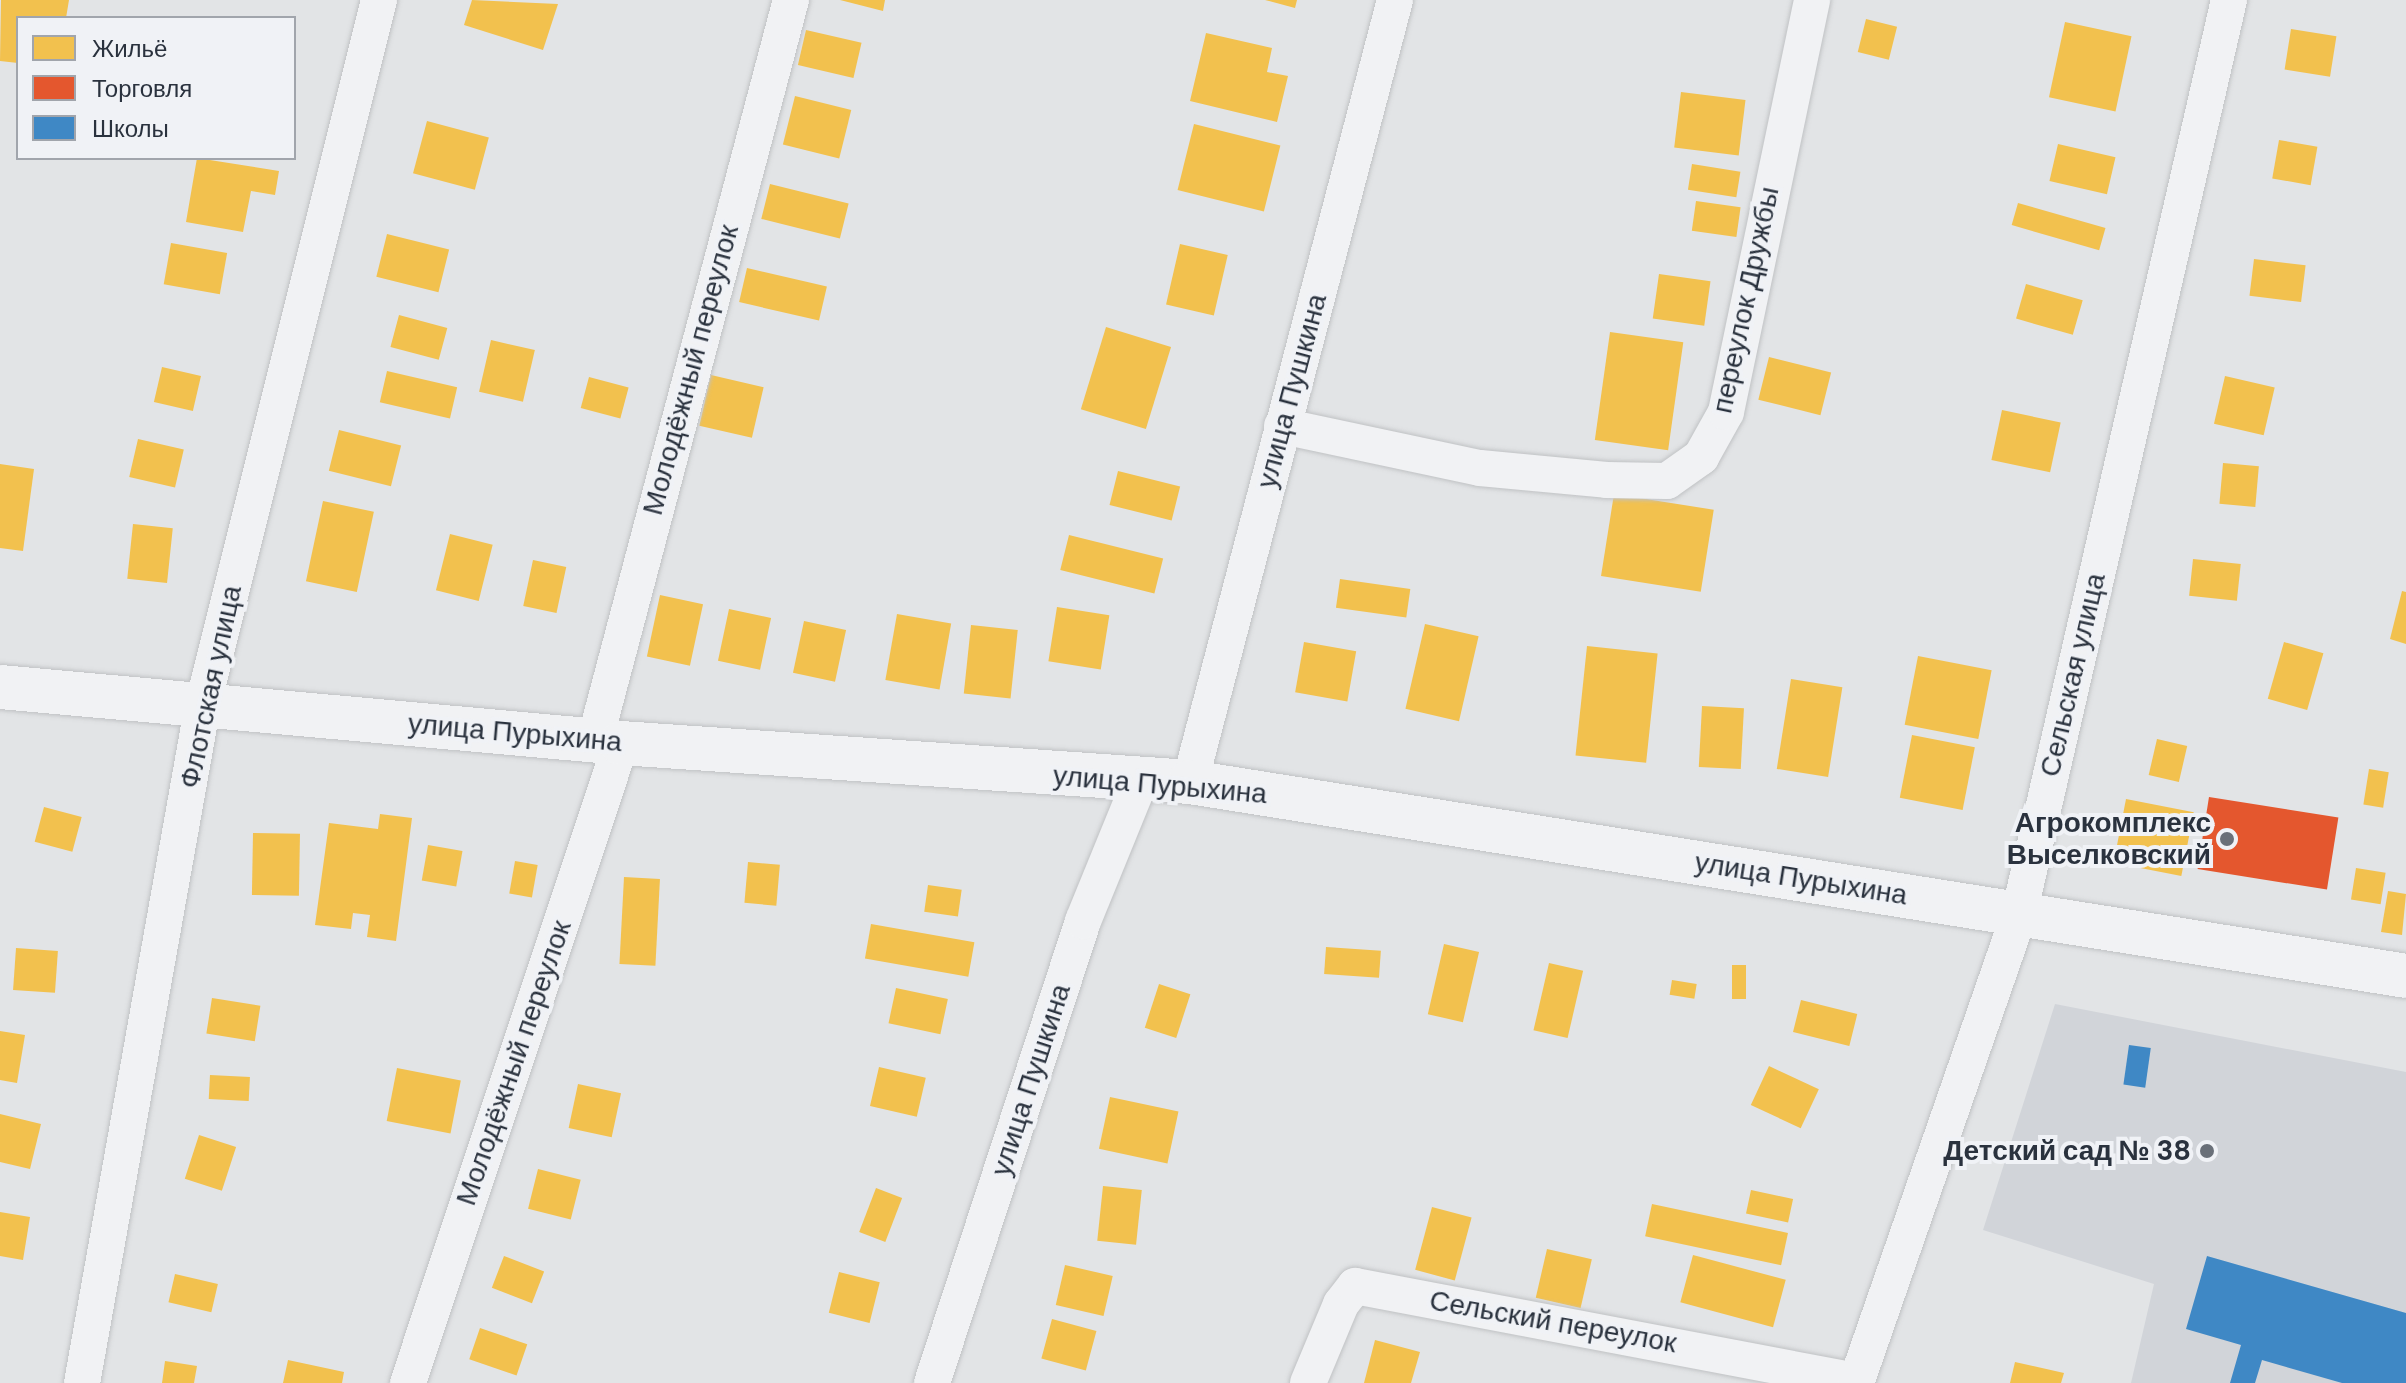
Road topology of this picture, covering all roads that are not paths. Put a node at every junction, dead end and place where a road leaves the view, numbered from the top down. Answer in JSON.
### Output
{"nodes":[{"id":1,"x":379,"y":0,"type":"edge"},
{"id":2,"x":791,"y":0,"type":"edge"},
{"id":3,"x":1395,"y":0,"type":"edge"},
{"id":4,"x":1812,"y":0,"type":"edge"},
{"id":5,"x":2229,"y":0,"type":"edge"},
{"id":6,"x":1282,"y":426,"type":"junction"},
{"id":7,"x":0,"y":687,"type":"edge"},
{"id":8,"x":203,"y":704,"type":"junction"},
{"id":9,"x":608,"y":742,"type":"junction"},
{"id":10,"x":1140,"y":781,"type":"junction"},
{"id":11,"x":1190,"y":782,"type":"junction"},
{"id":12,"x":2019,"y":914,"type":"junction"},
{"id":13,"x":2406,"y":976,"type":"edge"},
{"id":14,"x":1856,"y":1382,"type":"edge"},
{"id":15,"x":82,"y":1383,"type":"edge"},
{"id":16,"x":408,"y":1383,"type":"edge"},
{"id":17,"x":932,"y":1383,"type":"edge"},
{"id":18,"x":1308,"y":1383,"type":"edge"}],
"edges":[{"from":1,"to":8,"type":"street","name":"Флотская улица"},
{"from":2,"to":9,"type":"street","name":"Молодёжный переулок"},
{"from":3,"to":6,"type":"street","name":"улица Пушкина"},
{"from":4,"to":6,"type":"street","name":"переулок Дружбы"},
{"from":5,"to":12,"type":"street","name":"Сельская улица"},
{"from":6,"to":11,"type":"street","name":"улица Пушкина"},
{"from":7,"to":8,"type":"street","name":"улица Пурыхина"},
{"from":8,"to":9,"type":"street","name":"улица Пурыхина"},
{"from":8,"to":15,"type":"street","name":"Флотская улица"},
{"from":9,"to":10,"type":"street","name":"улица Пурыхина"},
{"from":9,"to":16,"type":"street","name":"Молодёжный переулок"},
{"from":10,"to":11,"type":"street","name":"улица Пурыхина"},
{"from":10,"to":17,"type":"street","name":"улица Пушкина"},
{"from":11,"to":12,"type":"street","name":"улица Пурыхина"},
{"from":12,"to":13,"type":"street","name":"улица Пурыхина"},
{"from":12,"to":14,"type":"street","name":"Сельская улица"},
{"from":14,"to":18,"type":"street","name":"Сельский переулок"}]}
